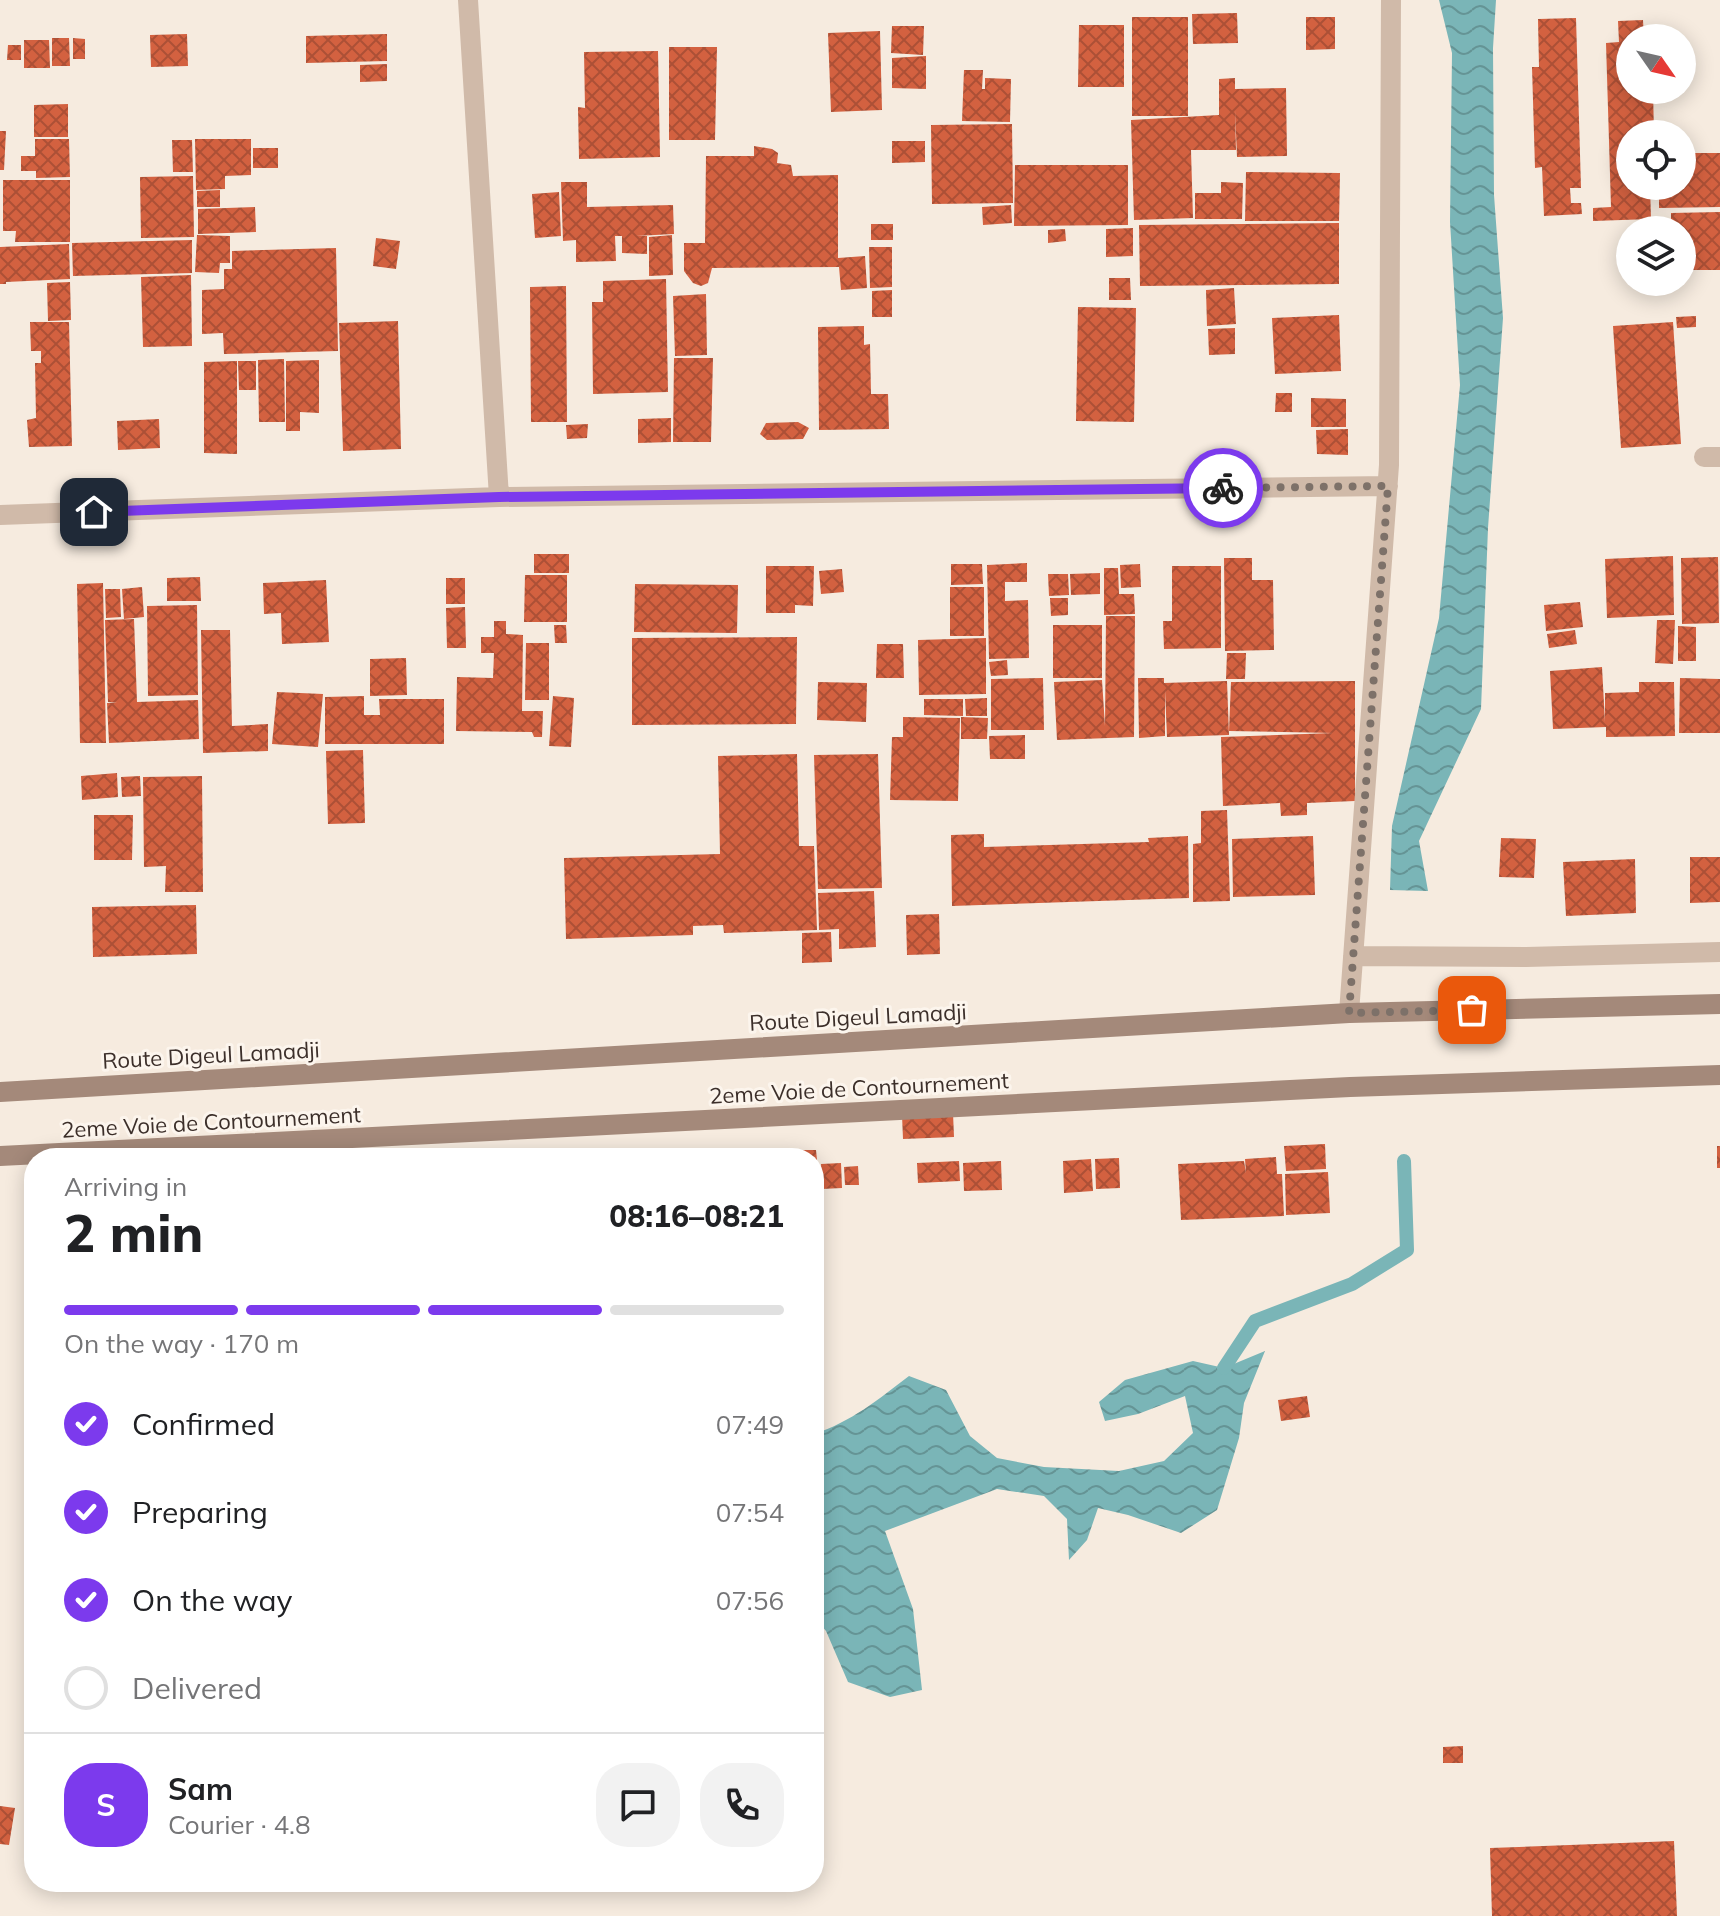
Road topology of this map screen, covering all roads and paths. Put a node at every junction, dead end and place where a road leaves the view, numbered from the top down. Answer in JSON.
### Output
{"nodes":[{"id":1,"x":468,"y":0,"type":"edge"},
{"id":2,"x":1391,"y":0,"type":"edge"},
{"id":3,"x":1388,"y":486,"type":"junction"},
{"id":4,"x":499,"y":497,"type":"junction"},
{"id":5,"x":0,"y":515,"type":"edge"},
{"id":6,"x":1720,"y":952,"type":"edge"},
{"id":7,"x":1353,"y":956,"type":"junction"},
{"id":8,"x":1720,"y":1004,"type":"edge"},
{"id":9,"x":1349,"y":1013,"type":"junction"},
{"id":10,"x":1720,"y":1075,"type":"edge"},
{"id":11,"x":0,"y":1092,"type":"edge"},
{"id":12,"x":157,"y":1148,"type":"edge"},
{"id":13,"x":24,"y":1155,"type":"edge"},
{"id":14,"x":0,"y":1156,"type":"edge"}],
"edges":[{"from":1,"to":4,"type":"street"},
{"from":2,"to":3,"type":"street"},
{"from":3,"to":4,"type":"street"},
{"from":3,"to":7,"type":"street"},
{"from":4,"to":5,"type":"street"},
{"from":6,"to":7,"type":"street"},
{"from":7,"to":9,"type":"street"},
{"from":8,"to":9,"type":"main road","name":"Route Digeul Lamadji"},
{"from":9,"to":11,"type":"main road","name":"Route Digeul Lamadji"},
{"from":10,"to":12,"type":"main road","name":"2eme Voie de Contournement"},
{"from":13,"to":14,"type":"main road","name":"2eme Voie de Contournement"}]}
